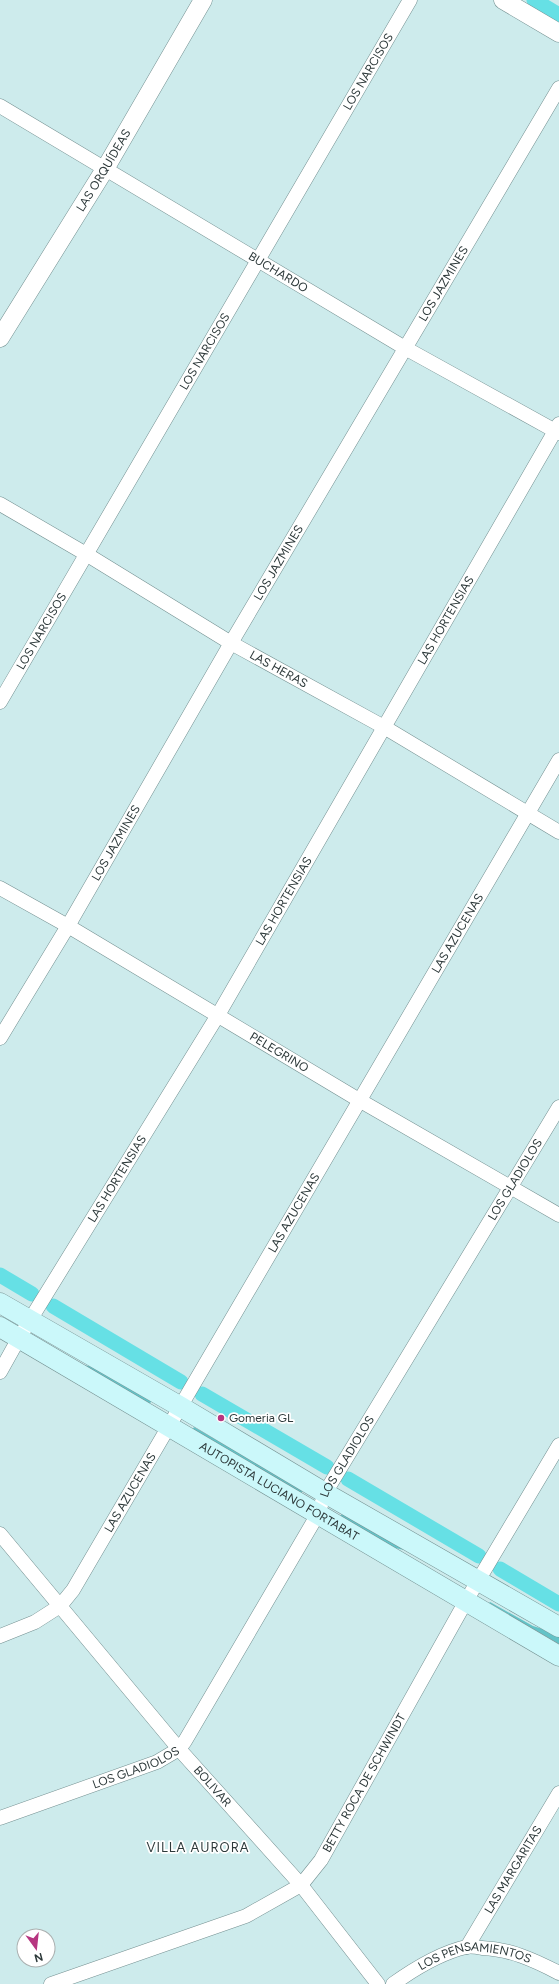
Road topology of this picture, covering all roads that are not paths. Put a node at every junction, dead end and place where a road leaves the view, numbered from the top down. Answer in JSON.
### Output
{"nodes":[{"id":1,"x":203,"y":0,"type":"edge"},
{"id":2,"x":410,"y":0,"type":"edge"},
{"id":3,"x":502,"y":0,"type":"edge"},
{"id":4,"x":559,"y":33,"type":"edge"},
{"id":5,"x":559,"y":88,"type":"edge"},
{"id":6,"x":0,"y":106,"type":"edge"},
{"id":7,"x":105,"y":169,"type":"junction"},
{"id":8,"x":259,"y":262,"type":"junction"},
{"id":9,"x":0,"y":338,"type":"edge"},
{"id":10,"x":405,"y":348,"type":"junction"},
{"id":11,"x":558,"y":430,"type":"edge"},
{"id":12,"x":0,"y":504,"type":"edge"},
{"id":13,"x":86,"y":554,"type":"junction"},
{"id":14,"x":231,"y":643,"type":"junction"},
{"id":15,"x":0,"y":702,"type":"edge"},
{"id":16,"x":384,"y":727,"type":"junction"},
{"id":17,"x":559,"y":760,"type":"edge"},
{"id":18,"x":528,"y":813,"type":"junction"},
{"id":19,"x":559,"y":832,"type":"edge"},
{"id":20,"x":0,"y":888,"type":"edge"},
{"id":21,"x":68,"y":926,"type":"junction"},
{"id":22,"x":218,"y":1015,"type":"junction"},
{"id":23,"x":0,"y":1038,"type":"edge"},
{"id":24,"x":359,"y":1100,"type":"junction"},
{"id":25,"x":559,"y":1107,"type":"edge"},
{"id":26,"x":512,"y":1187,"type":"junction"},
{"id":27,"x":559,"y":1215,"type":"edge"},
{"id":28,"x":0,"y":1303,"type":"edge"},
{"id":29,"x":30,"y":1321,"type":"junction"},
{"id":30,"x":0,"y":1327,"type":"edge"},
{"id":31,"x":19,"y":1338,"type":"junction"},
{"id":32,"x":0,"y":1372,"type":"edge"},
{"id":33,"x":181,"y":1407,"type":"junction"},
{"id":34,"x":169,"y":1428,"type":"junction"},
{"id":35,"x":559,"y":1445,"type":"edge"},
{"id":36,"x":325,"y":1493,"type":"junction"},
{"id":37,"x":318,"y":1514,"type":"junction"},
{"id":38,"x":0,"y":1534,"type":"edge"},
{"id":39,"x":479,"y":1580,"type":"junction"},
{"id":40,"x":466,"y":1601,"type":"junction"},
{"id":41,"x":60,"y":1606,"type":"junction"},
{"id":42,"x":559,"y":1627,"type":"edge"},
{"id":43,"x":0,"y":1636,"type":"edge"},
{"id":44,"x":559,"y":1656,"type":"edge"},
{"id":45,"x":179,"y":1749,"type":"junction"},
{"id":46,"x":559,"y":1793,"type":"edge"},
{"id":47,"x":0,"y":1818,"type":"edge"},
{"id":48,"x":301,"y":1885,"type":"junction"},
{"id":49,"x":467,"y":1947,"type":"junction"},
{"id":50,"x":559,"y":1973,"type":"edge"},
{"id":51,"x":51,"y":1984,"type":"edge"},
{"id":52,"x":378,"y":1984,"type":"edge"},
{"id":53,"x":393,"y":1984,"type":"edge"}],
"edges":[{"from":1,"to":7,"type":"street","name":"LAS ORQUÍDEAS"},
{"from":2,"to":8,"type":"street","name":"LOS NARCISOS"},
{"from":3,"to":4,"type":"street"},
{"from":5,"to":10,"type":"street","name":"LOS JAZMINES"},
{"from":6,"to":7,"type":"street","name":"BUCHARDO"},
{"from":7,"to":8,"type":"street","name":"BUCHARDO"},
{"from":7,"to":9,"type":"street","name":"LAS ORQUÍDEAS"},
{"from":8,"to":10,"type":"street","name":"BUCHARDO"},
{"from":8,"to":13,"type":"street","name":"LOS NARCISOS"},
{"from":10,"to":11,"type":"street","name":"BUCHARDO"},
{"from":10,"to":14,"type":"street","name":"LOS JAZMINES"},
{"from":11,"to":16,"type":"street","name":"LAS HORTENSIAS"},
{"from":12,"to":13,"type":"street","name":"LAS HERAS"},
{"from":13,"to":14,"type":"street","name":"LAS HERAS"},
{"from":13,"to":15,"type":"street","name":"LOS NARCISOS"},
{"from":14,"to":16,"type":"street","name":"LAS HERAS"},
{"from":14,"to":21,"type":"street","name":"LOS JAZMINES"},
{"from":16,"to":18,"type":"street","name":"LAS HERAS"},
{"from":16,"to":22,"type":"street","name":"LAS HORTENSIAS"},
{"from":17,"to":18,"type":"street","name":"LAS AZUCENAS"},
{"from":18,"to":19,"type":"street","name":"LAS HERAS"},
{"from":18,"to":24,"type":"street","name":"LAS AZUCENAS"},
{"from":20,"to":21,"type":"street","name":"PELEGRINO"},
{"from":21,"to":22,"type":"street","name":"PELEGRINO"},
{"from":21,"to":23,"type":"street","name":"LOS JAZMINES"},
{"from":22,"to":24,"type":"street","name":"PELEGRINO"},
{"from":22,"to":29,"type":"street","name":"LAS HORTENSIAS"},
{"from":24,"to":26,"type":"street","name":"PELEGRINO"},
{"from":24,"to":33,"type":"street","name":"LAS AZUCENAS"},
{"from":25,"to":26,"type":"street","name":"LOS GLADIOLOS"},
{"from":26,"to":27,"type":"street","name":"PELEGRINO"},
{"from":26,"to":36,"type":"street","name":"LOS GLADIOLOS"},
{"from":28,"to":29,"type":"main road","name":"AUTOPISTA LUCIANO FORTABAT"},
{"from":29,"to":31,"type":"street","name":"LAS HORTENSIAS"},
{"from":29,"to":33,"type":"main road","name":"AUTOPISTA LUCIANO FORTABAT"},
{"from":30,"to":31,"type":"main road","name":"AUTOPISTA LUCIANO FORTABAT"},
{"from":31,"to":32,"type":"street","name":"LAS HORTENSIAS"},
{"from":31,"to":34,"type":"main road","name":"AUTOPISTA LUCIANO FORTABAT"},
{"from":33,"to":34,"type":"street","name":"LAS AZUCENAS"},
{"from":33,"to":36,"type":"main road","name":"AUTOPISTA LUCIANO FORTABAT"},
{"from":34,"to":37,"type":"main road","name":"AUTOPISTA LUCIANO FORTABAT"},
{"from":34,"to":41,"type":"street","name":"LAS AZUCENAS"},
{"from":35,"to":39,"type":"street","name":"BETTY ROCA DE SCHWINDT"},
{"from":36,"to":37,"type":"street","name":"LOS GLADIOLOS"},
{"from":36,"to":39,"type":"main road","name":"AUTOPISTA LUCIANO FORTABAT"},
{"from":37,"to":40,"type":"main road","name":"AUTOPISTA LUCIANO FORTABAT"},
{"from":37,"to":45,"type":"street","name":"LOS GLADIOLOS"},
{"from":38,"to":41,"type":"street","name":"BOLIVAR"},
{"from":39,"to":40,"type":"street","name":"BETTY ROCA DE SCHWINDT"},
{"from":39,"to":42,"type":"main road","name":"AUTOPISTA LUCIANO FORTABAT"},
{"from":40,"to":44,"type":"main road","name":"AUTOPISTA LUCIANO FORTABAT"},
{"from":40,"to":48,"type":"street","name":"BETTY ROCA DE SCHWINDT"},
{"from":41,"to":43,"type":"street","name":"LAS AZUCENAS"},
{"from":41,"to":45,"type":"street","name":"BOLIVAR"},
{"from":45,"to":47,"type":"street","name":"LOS GLADIOLOS"},
{"from":45,"to":48,"type":"street","name":"BOLIVAR"},
{"from":46,"to":49,"type":"street","name":"LAS MARGARITAS"},
{"from":48,"to":51,"type":"street","name":"BETTY ROCA DE SCHWINDT"},
{"from":48,"to":52,"type":"street","name":"BOLIVAR"},
{"from":49,"to":50,"type":"street","name":"LOS PENSAMIENTOS"},
{"from":49,"to":53,"type":"street","name":"LOS PENSAMIENTOS"}]}
